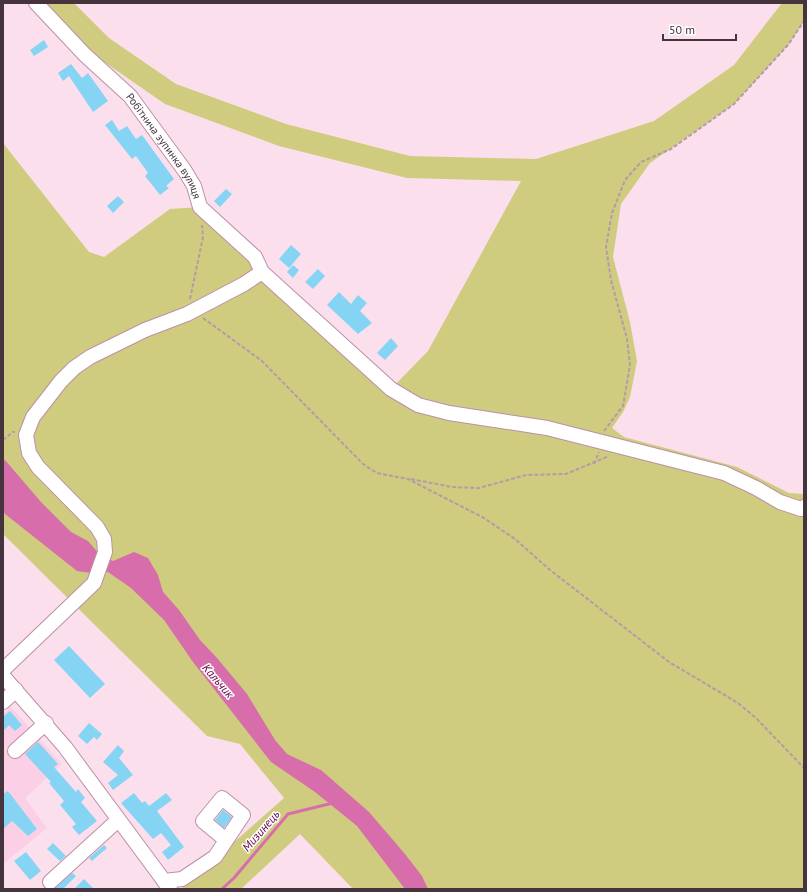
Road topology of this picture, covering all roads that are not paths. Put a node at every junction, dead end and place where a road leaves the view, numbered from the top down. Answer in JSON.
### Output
{"nodes":[{"id":1,"x":36,"y":3,"type":"edge"},
{"id":2,"x":262,"y":272,"type":"junction"},
{"id":3,"x":804,"y":507,"type":"edge"},
{"id":4,"x":3,"y":670,"type":"edge"},
{"id":5,"x":3,"y":676,"type":"edge"},
{"id":6,"x":16,"y":690,"type":"junction"},
{"id":7,"x":3,"y":702,"type":"edge"},
{"id":8,"x":46,"y":723,"type":"junction"},
{"id":9,"x":15,"y":751,"type":"dead end"},
{"id":10,"x":118,"y":820,"type":"junction"},
{"id":11,"x":226,"y":840,"type":"dead end"},
{"id":12,"x":50,"y":882,"type":"dead end"},
{"id":13,"x":167,"y":885,"type":"edge"}],
"edges":[{"from":1,"to":2,"type":"street","name":"Робітнича зупинка вулиця"},
{"from":2,"to":3,"type":"street","name":"Робітнича зупинка вулиця"},
{"from":2,"to":4,"type":"street"},
{"from":5,"to":6,"type":"street"},
{"from":6,"to":7,"type":"street"},
{"from":6,"to":8,"type":"street"},
{"from":8,"to":9,"type":"street"},
{"from":8,"to":10,"type":"street"},
{"from":10,"to":12,"type":"street"},
{"from":10,"to":13,"type":"street"},
{"from":11,"to":13,"type":"street"}]}
